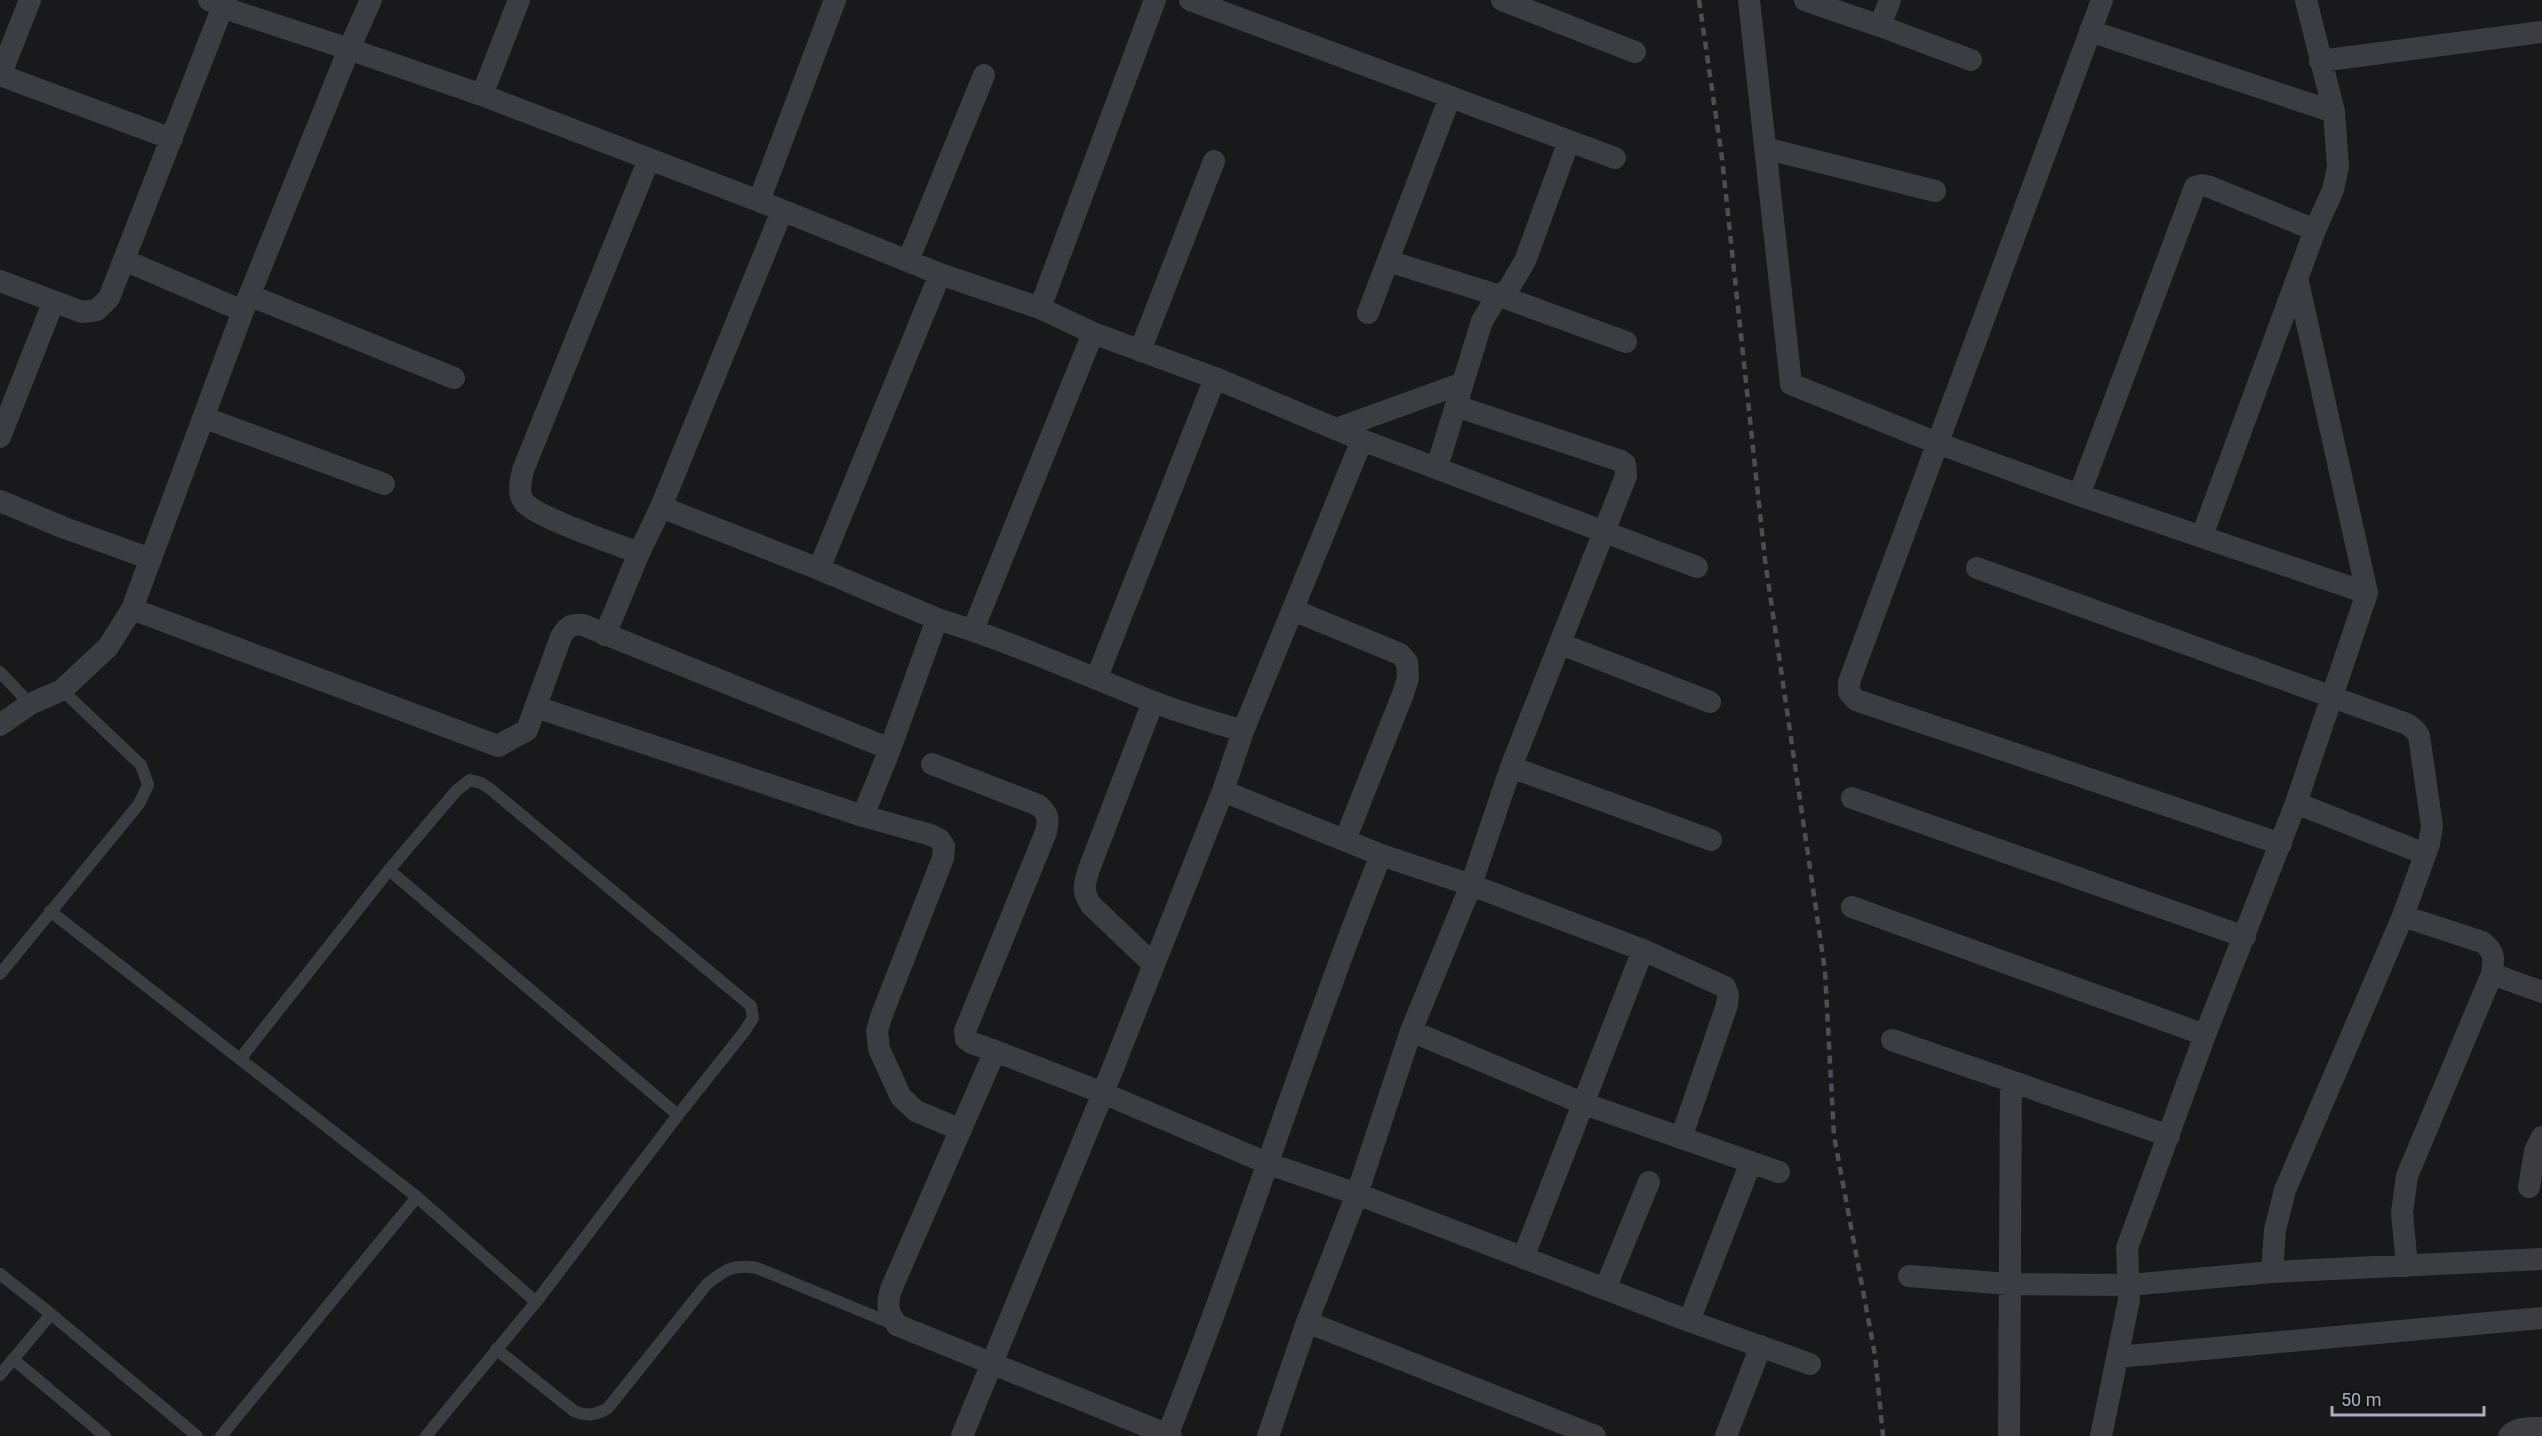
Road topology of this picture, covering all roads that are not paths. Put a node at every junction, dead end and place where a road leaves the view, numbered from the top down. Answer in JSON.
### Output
{"nodes":[{"id":1,"x":30,"y":0,"type":"edge"},
{"id":2,"x":371,"y":0,"type":"edge"},
{"id":3,"x":519,"y":0,"type":"edge"},
{"id":4,"x":835,"y":0,"type":"edge"},
{"id":5,"x":1155,"y":0,"type":"edge"},
{"id":6,"x":1190,"y":0,"type":"edge"},
{"id":7,"x":1502,"y":0,"type":"edge"},
{"id":8,"x":1749,"y":0,"type":"edge"},
{"id":9,"x":1804,"y":0,"type":"edge"},
{"id":10,"x":1890,"y":0,"type":"edge"},
{"id":11,"x":2102,"y":0,"type":"edge"},
{"id":12,"x":2306,"y":0,"type":"edge"},
{"id":13,"x":227,"y":4,"type":"edge"},
{"id":14,"x":1881,"y":26,"type":"junction"},
{"id":15,"x":2090,"y":31,"type":"junction"},
{"id":16,"x":2542,"y":32,"type":"edge"},
{"id":17,"x":349,"y":49,"type":"junction"},
{"id":18,"x":1635,"y":52,"type":"dead end"},
{"id":19,"x":1971,"y":60,"type":"dead end"},
{"id":20,"x":2320,"y":60,"type":"junction"},
{"id":21,"x":0,"y":75,"type":"edge"},
{"id":22,"x":984,"y":75,"type":"dead end"},
{"id":23,"x":482,"y":95,"type":"junction"},
{"id":24,"x":1450,"y":97,"type":"junction"},
{"id":25,"x":2334,"y":112,"type":"junction"},
{"id":26,"x":172,"y":139,"type":"junction"},
{"id":27,"x":1569,"y":141,"type":"junction"},
{"id":28,"x":1765,"y":148,"type":"junction"},
{"id":29,"x":1615,"y":158,"type":"dead end"},
{"id":30,"x":650,"y":159,"type":"junction"},
{"id":31,"x":1214,"y":161,"type":"dead end"},
{"id":32,"x":1935,"y":191,"type":"dead end"},
{"id":33,"x":759,"y":201,"type":"junction"},
{"id":34,"x":782,"y":211,"type":"junction"},
{"id":35,"x":2315,"y":230,"type":"junction"},
{"id":36,"x":124,"y":260,"type":"junction"},
{"id":37,"x":908,"y":261,"type":"junction"},
{"id":38,"x":1389,"y":261,"type":"junction"},
{"id":39,"x":940,"y":274,"type":"junction"},
{"id":40,"x":0,"y":281,"type":"edge"},
{"id":41,"x":2298,"y":282,"type":"junction"},
{"id":42,"x":1500,"y":296,"type":"junction"},
{"id":43,"x":53,"y":303,"type":"junction"},
{"id":44,"x":247,"y":304,"type":"junction"},
{"id":45,"x":1040,"y":308,"type":"junction"},
{"id":46,"x":1368,"y":313,"type":"dead end"},
{"id":47,"x":1093,"y":333,"type":"junction"},
{"id":48,"x":1626,"y":342,"type":"dead end"},
{"id":49,"x":1140,"y":351,"type":"junction"},
{"id":50,"x":454,"y":378,"type":"dead end"},
{"id":51,"x":1215,"y":378,"type":"junction"},
{"id":52,"x":1463,"y":384,"type":"junction"},
{"id":53,"x":1456,"y":406,"type":"junction"},
{"id":54,"x":205,"y":418,"type":"junction"},
{"id":55,"x":1336,"y":429,"type":"junction"},
{"id":56,"x":0,"y":437,"type":"edge"},
{"id":57,"x":1362,"y":440,"type":"junction"},
{"id":58,"x":1937,"y":443,"type":"junction"},
{"id":59,"x":1437,"y":467,"type":"junction"},
{"id":60,"x":384,"y":484,"type":"dead end"},
{"id":61,"x":2079,"y":495,"type":"junction"},
{"id":62,"x":0,"y":501,"type":"edge"},
{"id":63,"x":661,"y":507,"type":"junction"},
{"id":64,"x":1604,"y":533,"type":"junction"},
{"id":65,"x":2202,"y":536,"type":"junction"},
{"id":66,"x":639,"y":553,"type":"junction"},
{"id":67,"x":151,"y":559,"type":"junction"},
{"id":68,"x":1697,"y":567,"type":"dead end"},
{"id":69,"x":1977,"y":567,"type":"dead end"},
{"id":70,"x":819,"y":569,"type":"junction"},
{"id":71,"x":2367,"y":593,"type":"junction"},
{"id":72,"x":132,"y":609,"type":"junction"},
{"id":73,"x":1293,"y":610,"type":"junction"},
{"id":74,"x":936,"y":619,"type":"junction"},
{"id":75,"x":973,"y":630,"type":"junction"},
{"id":76,"x":605,"y":635,"type":"junction"},
{"id":77,"x":1561,"y":644,"type":"junction"},
{"id":78,"x":0,"y":672,"type":"edge"},
{"id":79,"x":1097,"y":677,"type":"junction"},
{"id":80,"x":62,"y":690,"type":"junction"},
{"id":81,"x":2333,"y":696,"type":"junction"},
{"id":82,"x":1153,"y":702,"type":"junction"},
{"id":83,"x":1710,"y":702,"type":"dead end"},
{"id":84,"x":30,"y":704,"type":"junction"},
{"id":85,"x":536,"y":707,"type":"junction"},
{"id":86,"x":0,"y":726,"type":"edge"},
{"id":87,"x":1243,"y":731,"type":"junction"},
{"id":88,"x":890,"y":749,"type":"junction"},
{"id":89,"x":932,"y":764,"type":"dead end"},
{"id":90,"x":1511,"y":767,"type":"junction"},
{"id":91,"x":1223,"y":790,"type":"junction"},
{"id":92,"x":1852,"y":798,"type":"dead end"},
{"id":93,"x":2296,"y":803,"type":"junction"},
{"id":94,"x":863,"y":816,"type":"junction"},
{"id":95,"x":1345,"y":840,"type":"junction"},
{"id":96,"x":1711,"y":840,"type":"dead end"},
{"id":97,"x":2281,"y":844,"type":"junction"},
{"id":98,"x":2425,"y":854,"type":"junction"},
{"id":99,"x":1381,"y":855,"type":"junction"},
{"id":100,"x":389,"y":870,"type":"junction"},
{"id":101,"x":1471,"y":885,"type":"junction"},
{"id":102,"x":1852,"y":907,"type":"dead end"},
{"id":103,"x":50,"y":911,"type":"junction"},
{"id":104,"x":2403,"y":916,"type":"junction"},
{"id":105,"x":2246,"y":937,"type":"junction"},
{"id":106,"x":1643,"y":950,"type":"junction"},
{"id":107,"x":1154,"y":964,"type":"junction"},
{"id":108,"x":0,"y":974,"type":"edge"},
{"id":109,"x":2492,"y":974,"type":"junction"},
{"id":110,"x":2542,"y":992,"type":"edge"},
{"id":111,"x":1411,"y":1031,"type":"junction"},
{"id":112,"x":2205,"y":1035,"type":"junction"},
{"id":113,"x":1892,"y":1040,"type":"dead end"},
{"id":114,"x":995,"y":1051,"type":"junction"},
{"id":115,"x":240,"y":1059,"type":"junction"},
{"id":116,"x":2011,"y":1082,"type":"junction"},
{"id":117,"x":1103,"y":1093,"type":"junction"},
{"id":118,"x":1582,"y":1103,"type":"junction"},
{"id":119,"x":678,"y":1115,"type":"junction"},
{"id":120,"x":961,"y":1130,"type":"junction"},
{"id":121,"x":2169,"y":1136,"type":"junction"},
{"id":122,"x":2542,"y":1137,"type":"edge"},
{"id":123,"x":1681,"y":1138,"type":"junction"},
{"id":124,"x":1751,"y":1162,"type":"junction"},
{"id":125,"x":1269,"y":1164,"type":"junction"},
{"id":126,"x":1779,"y":1172,"type":"dead end"},
{"id":127,"x":1648,"y":1182,"type":"dead end"},
{"id":128,"x":2529,"y":1186,"type":"dead end"},
{"id":129,"x":1357,"y":1194,"type":"junction"},
{"id":130,"x":417,"y":1197,"type":"junction"},
{"id":131,"x":1523,"y":1258,"type":"junction"},
{"id":132,"x":2542,"y":1259,"type":"edge"},
{"id":133,"x":2407,"y":1266,"type":"junction"},
{"id":134,"x":2272,"y":1272,"type":"junction"},
{"id":135,"x":0,"y":1274,"type":"edge"},
{"id":136,"x":1909,"y":1276,"type":"dead end"},
{"id":137,"x":2009,"y":1284,"type":"junction"},
{"id":138,"x":2129,"y":1285,"type":"junction"},
{"id":139,"x":1605,"y":1289,"type":"junction"},
{"id":140,"x":536,"y":1302,"type":"junction"},
{"id":141,"x":51,"y":1314,"type":"junction"},
{"id":142,"x":2542,"y":1318,"type":"edge"},
{"id":143,"x":1307,"y":1322,"type":"junction"},
{"id":144,"x":1689,"y":1322,"type":"junction"},
{"id":145,"x":897,"y":1325,"type":"junction"},
{"id":146,"x":1761,"y":1346,"type":"junction"},
{"id":147,"x":496,"y":1349,"type":"junction"},
{"id":148,"x":2117,"y":1357,"type":"junction"},
{"id":149,"x":13,"y":1359,"type":"junction"},
{"id":150,"x":1810,"y":1364,"type":"dead end"},
{"id":151,"x":991,"y":1365,"type":"junction"},
{"id":152,"x":0,"y":1375,"type":"edge"},
{"id":153,"x":2542,"y":1428,"type":"edge"},
{"id":154,"x":105,"y":1436,"type":"edge"},
{"id":155,"x":197,"y":1436,"type":"edge"},
{"id":156,"x":221,"y":1436,"type":"edge"},
{"id":157,"x":426,"y":1436,"type":"edge"},
{"id":158,"x":962,"y":1436,"type":"edge"},
{"id":159,"x":1169,"y":1436,"type":"edge"},
{"id":160,"x":1268,"y":1436,"type":"edge"},
{"id":161,"x":1595,"y":1436,"type":"edge"},
{"id":162,"x":1726,"y":1436,"type":"edge"},
{"id":163,"x":2009,"y":1436,"type":"edge"},
{"id":164,"x":2101,"y":1436,"type":"edge"},
{"id":165,"x":2509,"y":1436,"type":"edge"}],
"edges":[{"from":1,"to":21,"type":"street"},
{"from":2,"to":17,"type":"street"},
{"from":3,"to":23,"type":"street"},
{"from":4,"to":33,"type":"street"},
{"from":5,"to":45,"type":"street"},
{"from":6,"to":24,"type":"street"},
{"from":7,"to":18,"type":"street"},
{"from":8,"to":28,"type":"street"},
{"from":9,"to":14,"type":"street"},
{"from":10,"to":14,"type":"street"},
{"from":11,"to":15,"type":"street"},
{"from":12,"to":20,"type":"street"},
{"from":13,"to":17,"type":"street"},
{"from":13,"to":26,"type":"street"},
{"from":14,"to":19,"type":"street"},
{"from":15,"to":25,"type":"street"},
{"from":15,"to":58,"type":"street"},
{"from":16,"to":20,"type":"street"},
{"from":17,"to":23,"type":"street"},
{"from":17,"to":44,"type":"street"},
{"from":20,"to":25,"type":"street"},
{"from":21,"to":26,"type":"street"},
{"from":22,"to":37,"type":"street"},
{"from":23,"to":30,"type":"street"},
{"from":24,"to":27,"type":"street"},
{"from":24,"to":38,"type":"street"},
{"from":25,"to":35,"type":"street"},
{"from":26,"to":36,"type":"street"},
{"from":27,"to":29,"type":"street"},
{"from":27,"to":42,"type":"street"},
{"from":28,"to":32,"type":"street"},
{"from":28,"to":58,"type":"street"},
{"from":30,"to":33,"type":"street"},
{"from":30,"to":66,"type":"street"},
{"from":31,"to":49,"type":"street"},
{"from":33,"to":34,"type":"street"},
{"from":34,"to":37,"type":"street"},
{"from":34,"to":63,"type":"street"},
{"from":35,"to":41,"type":"street"},
{"from":35,"to":61,"type":"street"},
{"from":36,"to":43,"type":"street"},
{"from":36,"to":44,"type":"street"},
{"from":37,"to":39,"type":"street"},
{"from":38,"to":42,"type":"street"},
{"from":38,"to":46,"type":"street"},
{"from":39,"to":45,"type":"street"},
{"from":39,"to":70,"type":"street"},
{"from":40,"to":43,"type":"street"},
{"from":41,"to":65,"type":"street"},
{"from":41,"to":71,"type":"street"},
{"from":42,"to":48,"type":"street"},
{"from":42,"to":52,"type":"street"},
{"from":43,"to":56,"type":"street"},
{"from":44,"to":50,"type":"street"},
{"from":44,"to":54,"type":"street"},
{"from":45,"to":47,"type":"street"},
{"from":47,"to":49,"type":"street"},
{"from":47,"to":75,"type":"street"},
{"from":49,"to":51,"type":"street"},
{"from":51,"to":55,"type":"street"},
{"from":51,"to":79,"type":"street"},
{"from":52,"to":53,"type":"street"},
{"from":52,"to":55,"type":"street"},
{"from":53,"to":59,"type":"street"},
{"from":53,"to":64,"type":"street"},
{"from":54,"to":60,"type":"street"},
{"from":54,"to":67,"type":"street"},
{"from":55,"to":57,"type":"street"},
{"from":57,"to":59,"type":"street"},
{"from":57,"to":73,"type":"street"},
{"from":58,"to":61,"type":"street"},
{"from":58,"to":97,"type":"street"},
{"from":59,"to":64,"type":"street"},
{"from":61,"to":65,"type":"street"},
{"from":62,"to":67,"type":"street"},
{"from":63,"to":66,"type":"street"},
{"from":63,"to":70,"type":"street"},
{"from":64,"to":68,"type":"street"},
{"from":64,"to":77,"type":"street"},
{"from":65,"to":71,"type":"street"},
{"from":66,"to":76,"type":"street"},
{"from":67,"to":72,"type":"street"},
{"from":69,"to":81,"type":"street"},
{"from":70,"to":74,"type":"street"},
{"from":71,"to":81,"type":"street"},
{"from":72,"to":80,"type":"street"},
{"from":72,"to":85,"type":"street"},
{"from":73,"to":87,"type":"street"},
{"from":73,"to":95,"type":"street"},
{"from":74,"to":75,"type":"street"},
{"from":74,"to":88,"type":"street"},
{"from":75,"to":79,"type":"street"},
{"from":76,"to":85,"type":"street"},
{"from":76,"to":88,"type":"street"},
{"from":77,"to":83,"type":"street"},
{"from":77,"to":90,"type":"street"},
{"from":78,"to":84,"type":"lane"},
{"from":79,"to":82,"type":"street"},
{"from":80,"to":84,"type":"street"},
{"from":80,"to":103,"type":"lane"},
{"from":81,"to":93,"type":"street"},
{"from":81,"to":98,"type":"street"},
{"from":82,"to":87,"type":"street"},
{"from":82,"to":107,"type":"street"},
{"from":84,"to":86,"type":"street"},
{"from":85,"to":94,"type":"street"},
{"from":87,"to":91,"type":"street"},
{"from":88,"to":94,"type":"street"},
{"from":89,"to":114,"type":"street"},
{"from":90,"to":96,"type":"street"},
{"from":90,"to":101,"type":"street"},
{"from":91,"to":95,"type":"street"},
{"from":91,"to":107,"type":"street"},
{"from":92,"to":105,"type":"street"},
{"from":93,"to":97,"type":"street"},
{"from":93,"to":98,"type":"street"},
{"from":94,"to":120,"type":"street"},
{"from":95,"to":99,"type":"street"},
{"from":97,"to":105,"type":"street"},
{"from":98,"to":104,"type":"street"},
{"from":99,"to":101,"type":"street"},
{"from":99,"to":125,"type":"street"},
{"from":100,"to":115,"type":"lane"},
{"from":100,"to":119,"type":"lane"},
{"from":100,"to":119,"type":"lane"},
{"from":101,"to":106,"type":"street"},
{"from":101,"to":111,"type":"street"},
{"from":102,"to":112,"type":"street"},
{"from":103,"to":108,"type":"lane"},
{"from":103,"to":115,"type":"lane"},
{"from":104,"to":109,"type":"street"},
{"from":104,"to":134,"type":"street"},
{"from":105,"to":112,"type":"street"},
{"from":106,"to":118,"type":"street"},
{"from":106,"to":123,"type":"street"},
{"from":107,"to":117,"type":"street"},
{"from":109,"to":110,"type":"street"},
{"from":109,"to":133,"type":"street"},
{"from":111,"to":118,"type":"street"},
{"from":111,"to":129,"type":"street"},
{"from":112,"to":121,"type":"street"},
{"from":113,"to":116,"type":"street"},
{"from":114,"to":117,"type":"street"},
{"from":114,"to":120,"type":"street"},
{"from":115,"to":130,"type":"lane"},
{"from":116,"to":121,"type":"street"},
{"from":116,"to":137,"type":"street"},
{"from":117,"to":125,"type":"street"},
{"from":117,"to":151,"type":"street"},
{"from":118,"to":123,"type":"street"},
{"from":118,"to":131,"type":"street"},
{"from":119,"to":140,"type":"lane"},
{"from":120,"to":145,"type":"street"},
{"from":121,"to":138,"type":"street"},
{"from":122,"to":128,"type":"street"},
{"from":123,"to":124,"type":"street"},
{"from":124,"to":126,"type":"street"},
{"from":124,"to":144,"type":"street"},
{"from":125,"to":129,"type":"street"},
{"from":125,"to":159,"type":"street"},
{"from":127,"to":139,"type":"street"},
{"from":129,"to":131,"type":"street"},
{"from":129,"to":143,"type":"street"},
{"from":130,"to":140,"type":"lane"},
{"from":130,"to":156,"type":"lane"},
{"from":131,"to":139,"type":"street"},
{"from":132,"to":133,"type":"street"},
{"from":133,"to":134,"type":"street"},
{"from":134,"to":138,"type":"street"},
{"from":135,"to":141,"type":"lane"},
{"from":136,"to":137,"type":"street"},
{"from":137,"to":138,"type":"street"},
{"from":137,"to":163,"type":"street"},
{"from":138,"to":148,"type":"street"},
{"from":139,"to":144,"type":"street"},
{"from":140,"to":147,"type":"lane"},
{"from":141,"to":149,"type":"lane"},
{"from":141,"to":155,"type":"lane"},
{"from":142,"to":148,"type":"street"},
{"from":143,"to":160,"type":"street"},
{"from":143,"to":161,"type":"street"},
{"from":144,"to":146,"type":"street"},
{"from":145,"to":147,"type":"lane"},
{"from":145,"to":151,"type":"street"},
{"from":146,"to":150,"type":"street"},
{"from":146,"to":162,"type":"street"},
{"from":147,"to":157,"type":"lane"},
{"from":148,"to":164,"type":"street"},
{"from":149,"to":152,"type":"lane"},
{"from":149,"to":154,"type":"lane"},
{"from":151,"to":158,"type":"street"},
{"from":151,"to":159,"type":"street"},
{"from":153,"to":165,"type":"street"}]}
